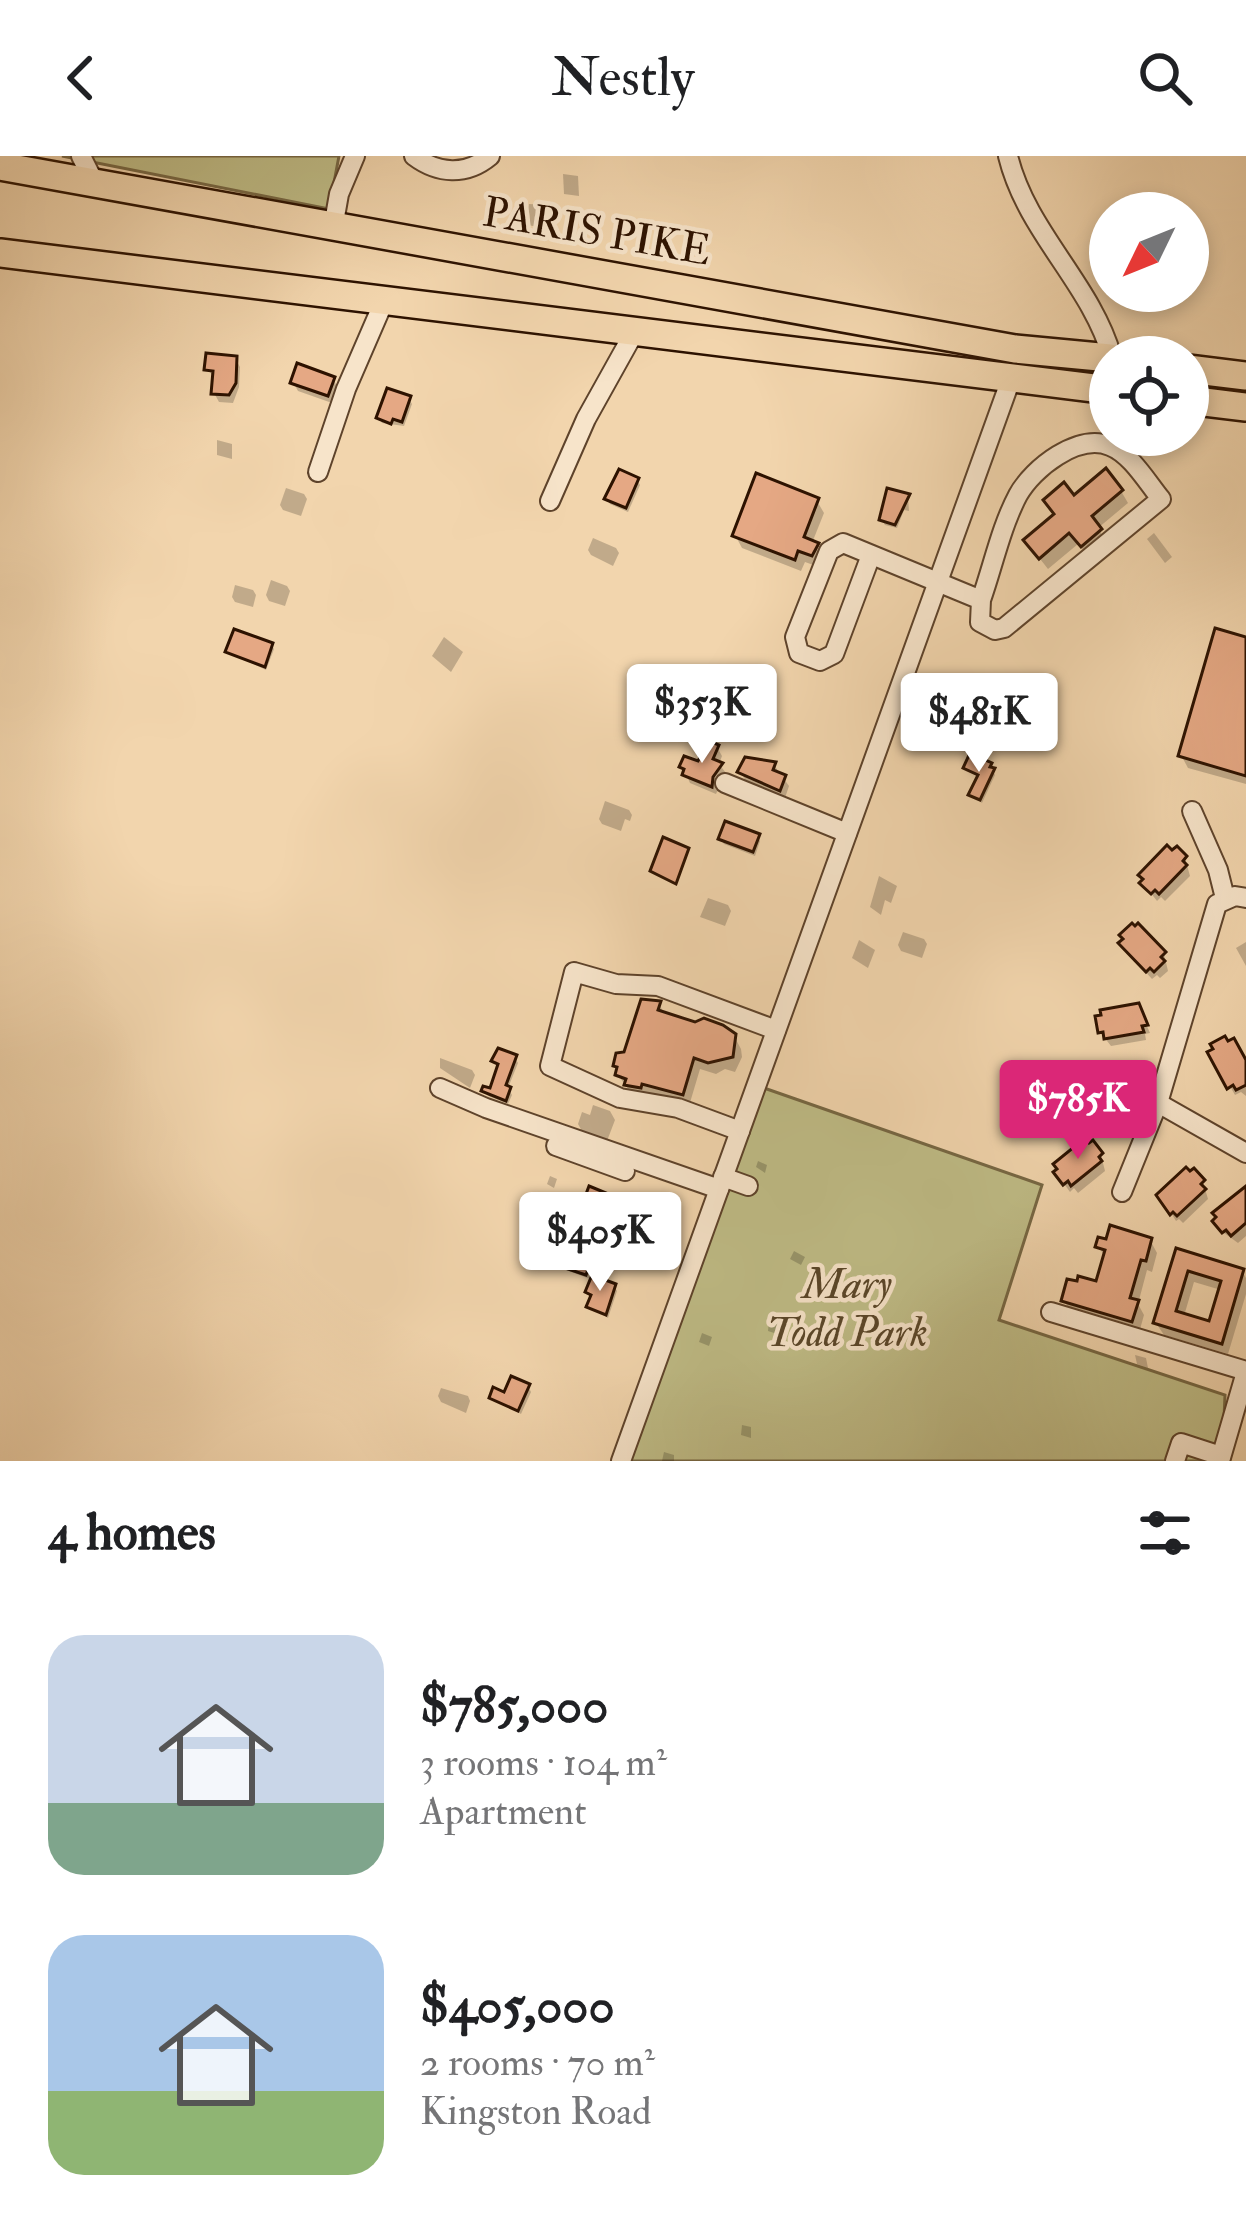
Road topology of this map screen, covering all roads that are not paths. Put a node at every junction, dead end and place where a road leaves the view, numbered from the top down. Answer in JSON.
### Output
{"nodes":[{"id":1,"x":81,"y":156,"type":"edge"},
{"id":2,"x":355,"y":156,"type":"edge"},
{"id":3,"x":414,"y":156,"type":"edge"},
{"id":4,"x":490,"y":156,"type":"edge"},
{"id":5,"x":1008,"y":156,"type":"edge"},
{"id":6,"x":0,"y":166,"type":"edge"},
{"id":7,"x":94,"y":182,"type":"junction"},
{"id":8,"x":333,"y":228,"type":"junction"},
{"id":9,"x":0,"y":253,"type":"edge"},
{"id":10,"x":385,"y":299,"type":"junction"},
{"id":11,"x":635,"y":331,"type":"junction"},
{"id":12,"x":1106,"y":336,"type":"edge"},
{"id":13,"x":1016,"y":349,"type":"junction"},
{"id":14,"x":1089,"y":355,"type":"edge"},
{"id":15,"x":1209,"y":372,"type":"edge"},
{"id":16,"x":1246,"y":376,"type":"edge"},
{"id":17,"x":1012,"y":379,"type":"junction"},
{"id":18,"x":1089,"y":388,"type":"edge"},
{"id":19,"x":1209,"y":403,"type":"edge"},
{"id":20,"x":1246,"y":407,"type":"edge"},
{"id":21,"x":317,"y":472,"type":"dead end"},
{"id":22,"x":550,"y":501,"type":"dead end"},
{"id":23,"x":872,"y":555,"type":"junction"},
{"id":24,"x":937,"y":584,"type":"junction"},
{"id":25,"x":981,"y":600,"type":"junction"},
{"id":26,"x":725,"y":783,"type":"dead end"},
{"id":27,"x":1192,"y":812,"type":"dead end"},
{"id":28,"x":848,"y":833,"type":"junction"},
{"id":29,"x":1225,"y":898,"type":"junction"},
{"id":30,"x":1246,"y":898,"type":"edge"},
{"id":31,"x":776,"y":1030,"type":"junction"},
{"id":32,"x":440,"y":1088,"type":"dead end"},
{"id":33,"x":1157,"y":1103,"type":"junction"},
{"id":34,"x":740,"y":1131,"type":"junction"},
{"id":35,"x":556,"y":1146,"type":"dead end"},
{"id":36,"x":1246,"y":1153,"type":"edge"},
{"id":37,"x":748,"y":1186,"type":"dead end"},
{"id":38,"x":719,"y":1189,"type":"junction"},
{"id":39,"x":1122,"y":1192,"type":"dead end"},
{"id":40,"x":1051,"y":1312,"type":"dead end"},
{"id":41,"x":1246,"y":1372,"type":"edge"},
{"id":42,"x":1240,"y":1415,"type":"edge"},
{"id":43,"x":1221,"y":1458,"type":"edge"},
{"id":44,"x":621,"y":1461,"type":"edge"},
{"id":45,"x":1175,"y":1461,"type":"edge"}],
"edges":[{"from":1,"to":7,"type":"street"},
{"from":2,"to":8,"type":"street"},
{"from":3,"to":4,"type":"street"},
{"from":5,"to":12,"type":"street"},
{"from":6,"to":7,"type":"highway","name":"PARIS PIKE"},
{"from":7,"to":8,"type":"highway","name":"PARIS PIKE"},
{"from":8,"to":13,"type":"highway","name":"PARIS PIKE"},
{"from":9,"to":10,"type":"highway"},
{"from":10,"to":11,"type":"highway"},
{"from":10,"to":21,"type":"street"},
{"from":11,"to":17,"type":"highway"},
{"from":11,"to":22,"type":"street"},
{"from":13,"to":14,"type":"highway","name":"PARIS PIKE"},
{"from":13,"to":17,"type":"highway"},
{"from":15,"to":16,"type":"highway"},
{"from":17,"to":18,"type":"highway"},
{"from":17,"to":24,"type":"street"},
{"from":19,"to":20,"type":"highway"},
{"from":23,"to":23,"type":"street"},
{"from":23,"to":24,"type":"street"},
{"from":24,"to":25,"type":"street"},
{"from":24,"to":28,"type":"street"},
{"from":25,"to":25,"type":"street"},
{"from":26,"to":28,"type":"street"},
{"from":27,"to":29,"type":"street"},
{"from":28,"to":31,"type":"street"},
{"from":29,"to":30,"type":"street"},
{"from":29,"to":33,"type":"street"},
{"from":31,"to":34,"type":"street"},
{"from":31,"to":34,"type":"street"},
{"from":32,"to":38,"type":"street"},
{"from":33,"to":36,"type":"street"},
{"from":33,"to":39,"type":"street"},
{"from":34,"to":38,"type":"street"},
{"from":35,"to":38,"type":"street"},
{"from":37,"to":38,"type":"street"},
{"from":38,"to":44,"type":"street"},
{"from":40,"to":41,"type":"street"},
{"from":41,"to":42,"type":"street"},
{"from":42,"to":43,"type":"street"},
{"from":43,"to":45,"type":"street"}]}
